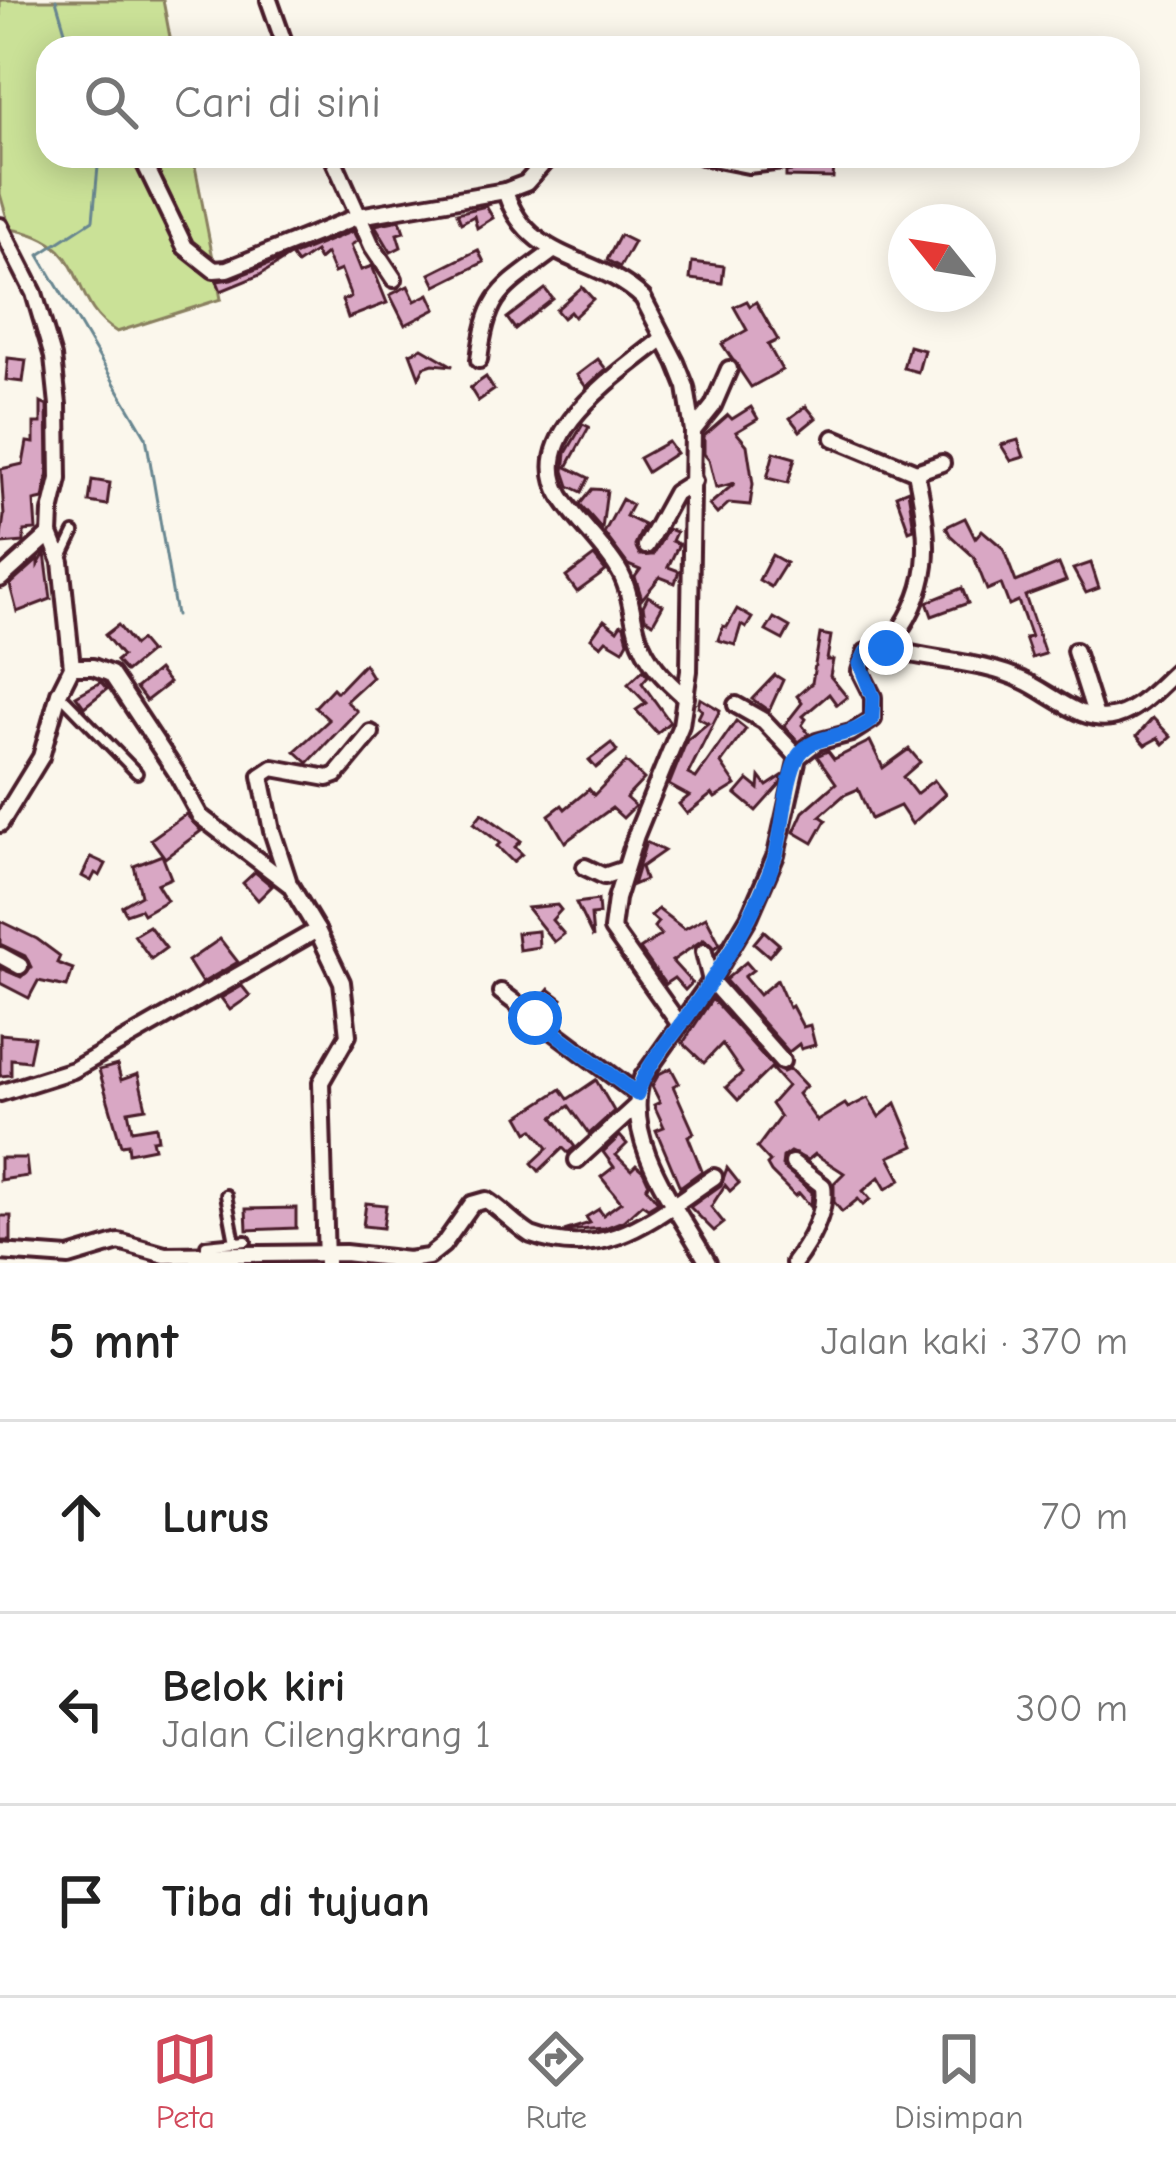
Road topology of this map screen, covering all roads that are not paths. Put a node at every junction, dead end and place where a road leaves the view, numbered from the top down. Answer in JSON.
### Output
{"nodes":[{"id":1,"x":269,"y":0,"type":"edge"},
{"id":2,"x":282,"y":36,"type":"edge"},
{"id":3,"x":147,"y":168,"type":"edge"},
{"id":4,"x":337,"y":168,"type":"edge"},
{"id":5,"x":539,"y":168,"type":"edge"},
{"id":6,"x":505,"y":190,"type":"junction"},
{"id":7,"x":359,"y":216,"type":"junction"},
{"id":8,"x":0,"y":226,"type":"edge"},
{"id":9,"x":554,"y":251,"type":"junction"},
{"id":10,"x":394,"y":279,"type":"dead end"},
{"id":11,"x":663,"y":338,"type":"junction"},
{"id":12,"x":478,"y":360,"type":"dead end"},
{"id":13,"x":729,"y":369,"type":"dead end"},
{"id":14,"x":692,"y":431,"type":"junction"},
{"id":15,"x":834,"y":438,"type":"dead end"},
{"id":16,"x":942,"y":463,"type":"dead end"},
{"id":17,"x":916,"y":472,"type":"junction"},
{"id":18,"x":694,"y":481,"type":"junction"},
{"id":19,"x":74,"y":533,"type":"dead end"},
{"id":20,"x":50,"y":534,"type":"junction"},
{"id":21,"x":646,"y":546,"type":"dead end"},
{"id":22,"x":61,"y":562,"type":"junction"},
{"id":23,"x":0,"y":579,"type":"edge"},
{"id":24,"x":886,"y":648,"type":"junction"},
{"id":25,"x":1075,"y":650,"type":"dead end"},
{"id":26,"x":72,"y":668,"type":"junction"},
{"id":27,"x":1176,"y":671,"type":"edge"},
{"id":28,"x":59,"y":693,"type":"junction"},
{"id":29,"x":686,"y":698,"type":"junction"},
{"id":30,"x":736,"y":705,"type":"dead end"},
{"id":31,"x":1096,"y":717,"type":"junction"},
{"id":32,"x":371,"y":733,"type":"dead end"},
{"id":33,"x":798,"y":757,"type":"junction"},
{"id":34,"x":137,"y":773,"type":"dead end"},
{"id":35,"x":657,"y":788,"type":"junction"},
{"id":36,"x":638,"y":795,"type":"dead end"},
{"id":37,"x":0,"y":824,"type":"edge"},
{"id":38,"x":585,"y":867,"type":"dead end"},
{"id":39,"x":625,"y":869,"type":"junction"},
{"id":40,"x":290,"y":885,"type":"junction"},
{"id":41,"x":316,"y":930,"type":"junction"},
{"id":42,"x":704,"y":952,"type":"dead end"},
{"id":43,"x":0,"y":955,"type":"edge"},
{"id":44,"x":20,"y":966,"type":"dead end"},
{"id":45,"x":711,"y":981,"type":"junction"},
{"id":46,"x":501,"y":992,"type":"dead end"},
{"id":47,"x":680,"y":1025,"type":"junction"},
{"id":48,"x":782,"y":1061,"type":"dead end"},
{"id":49,"x":0,"y":1093,"type":"edge"},
{"id":50,"x":636,"y":1100,"type":"junction"},
{"id":51,"x":578,"y":1160,"type":"dead end"},
{"id":52,"x":793,"y":1162,"type":"dead end"},
{"id":53,"x":714,"y":1177,"type":"dead end"},
{"id":54,"x":226,"y":1195,"type":"dead end"},
{"id":55,"x":676,"y":1206,"type":"junction"},
{"id":56,"x":0,"y":1252,"type":"edge"},
{"id":57,"x":206,"y":1255,"type":"junction"},
{"id":58,"x":325,"y":1258,"type":"edge"},
{"id":59,"x":708,"y":1263,"type":"edge"},
{"id":60,"x":794,"y":1263,"type":"edge"}],
"edges":[{"from":1,"to":2,"type":"street"},
{"from":3,"to":7,"type":"street"},
{"from":4,"to":7,"type":"street"},
{"from":5,"to":6,"type":"street"},
{"from":6,"to":7,"type":"street"},
{"from":6,"to":9,"type":"street"},
{"from":7,"to":10,"type":"street"},
{"from":8,"to":20,"type":"street"},
{"from":9,"to":11,"type":"street"},
{"from":9,"to":12,"type":"street"},
{"from":11,"to":14,"type":"street"},
{"from":11,"to":29,"type":"street"},
{"from":13,"to":14,"type":"street"},
{"from":14,"to":18,"type":"street"},
{"from":15,"to":17,"type":"street"},
{"from":16,"to":17,"type":"street"},
{"from":17,"to":24,"type":"street"},
{"from":18,"to":21,"type":"street"},
{"from":18,"to":29,"type":"street"},
{"from":19,"to":22,"type":"lane"},
{"from":20,"to":22,"type":"street"},
{"from":20,"to":23,"type":"street"},
{"from":22,"to":26,"type":"street"},
{"from":24,"to":31,"type":"street"},
{"from":24,"to":33,"type":"street"},
{"from":25,"to":31,"type":"street"},
{"from":26,"to":28,"type":"street"},
{"from":26,"to":40,"type":"street"},
{"from":27,"to":31,"type":"street"},
{"from":28,"to":34,"type":"lane"},
{"from":28,"to":37,"type":"street"},
{"from":29,"to":35,"type":"street"},
{"from":30,"to":33,"type":"street"},
{"from":32,"to":40,"type":"street"},
{"from":33,"to":45,"type":"street"},
{"from":35,"to":36,"type":"street"},
{"from":35,"to":39,"type":"street"},
{"from":38,"to":39,"type":"street"},
{"from":39,"to":47,"type":"street"},
{"from":40,"to":41,"type":"street"},
{"from":41,"to":49,"type":"street"},
{"from":41,"to":58,"type":"street"},
{"from":42,"to":45,"type":"street"},
{"from":43,"to":44,"type":"street"},
{"from":45,"to":47,"type":"street"},
{"from":45,"to":48,"type":"street"},
{"from":46,"to":50,"type":"street"},
{"from":47,"to":50,"type":"street"},
{"from":50,"to":51,"type":"street"},
{"from":50,"to":55,"type":"street"},
{"from":52,"to":60,"type":"street"},
{"from":53,"to":55,"type":"street"},
{"from":54,"to":57,"type":"lane"},
{"from":55,"to":58,"type":"street"},
{"from":55,"to":59,"type":"street"},
{"from":56,"to":57,"type":"street"},
{"from":57,"to":58,"type":"street"}]}
